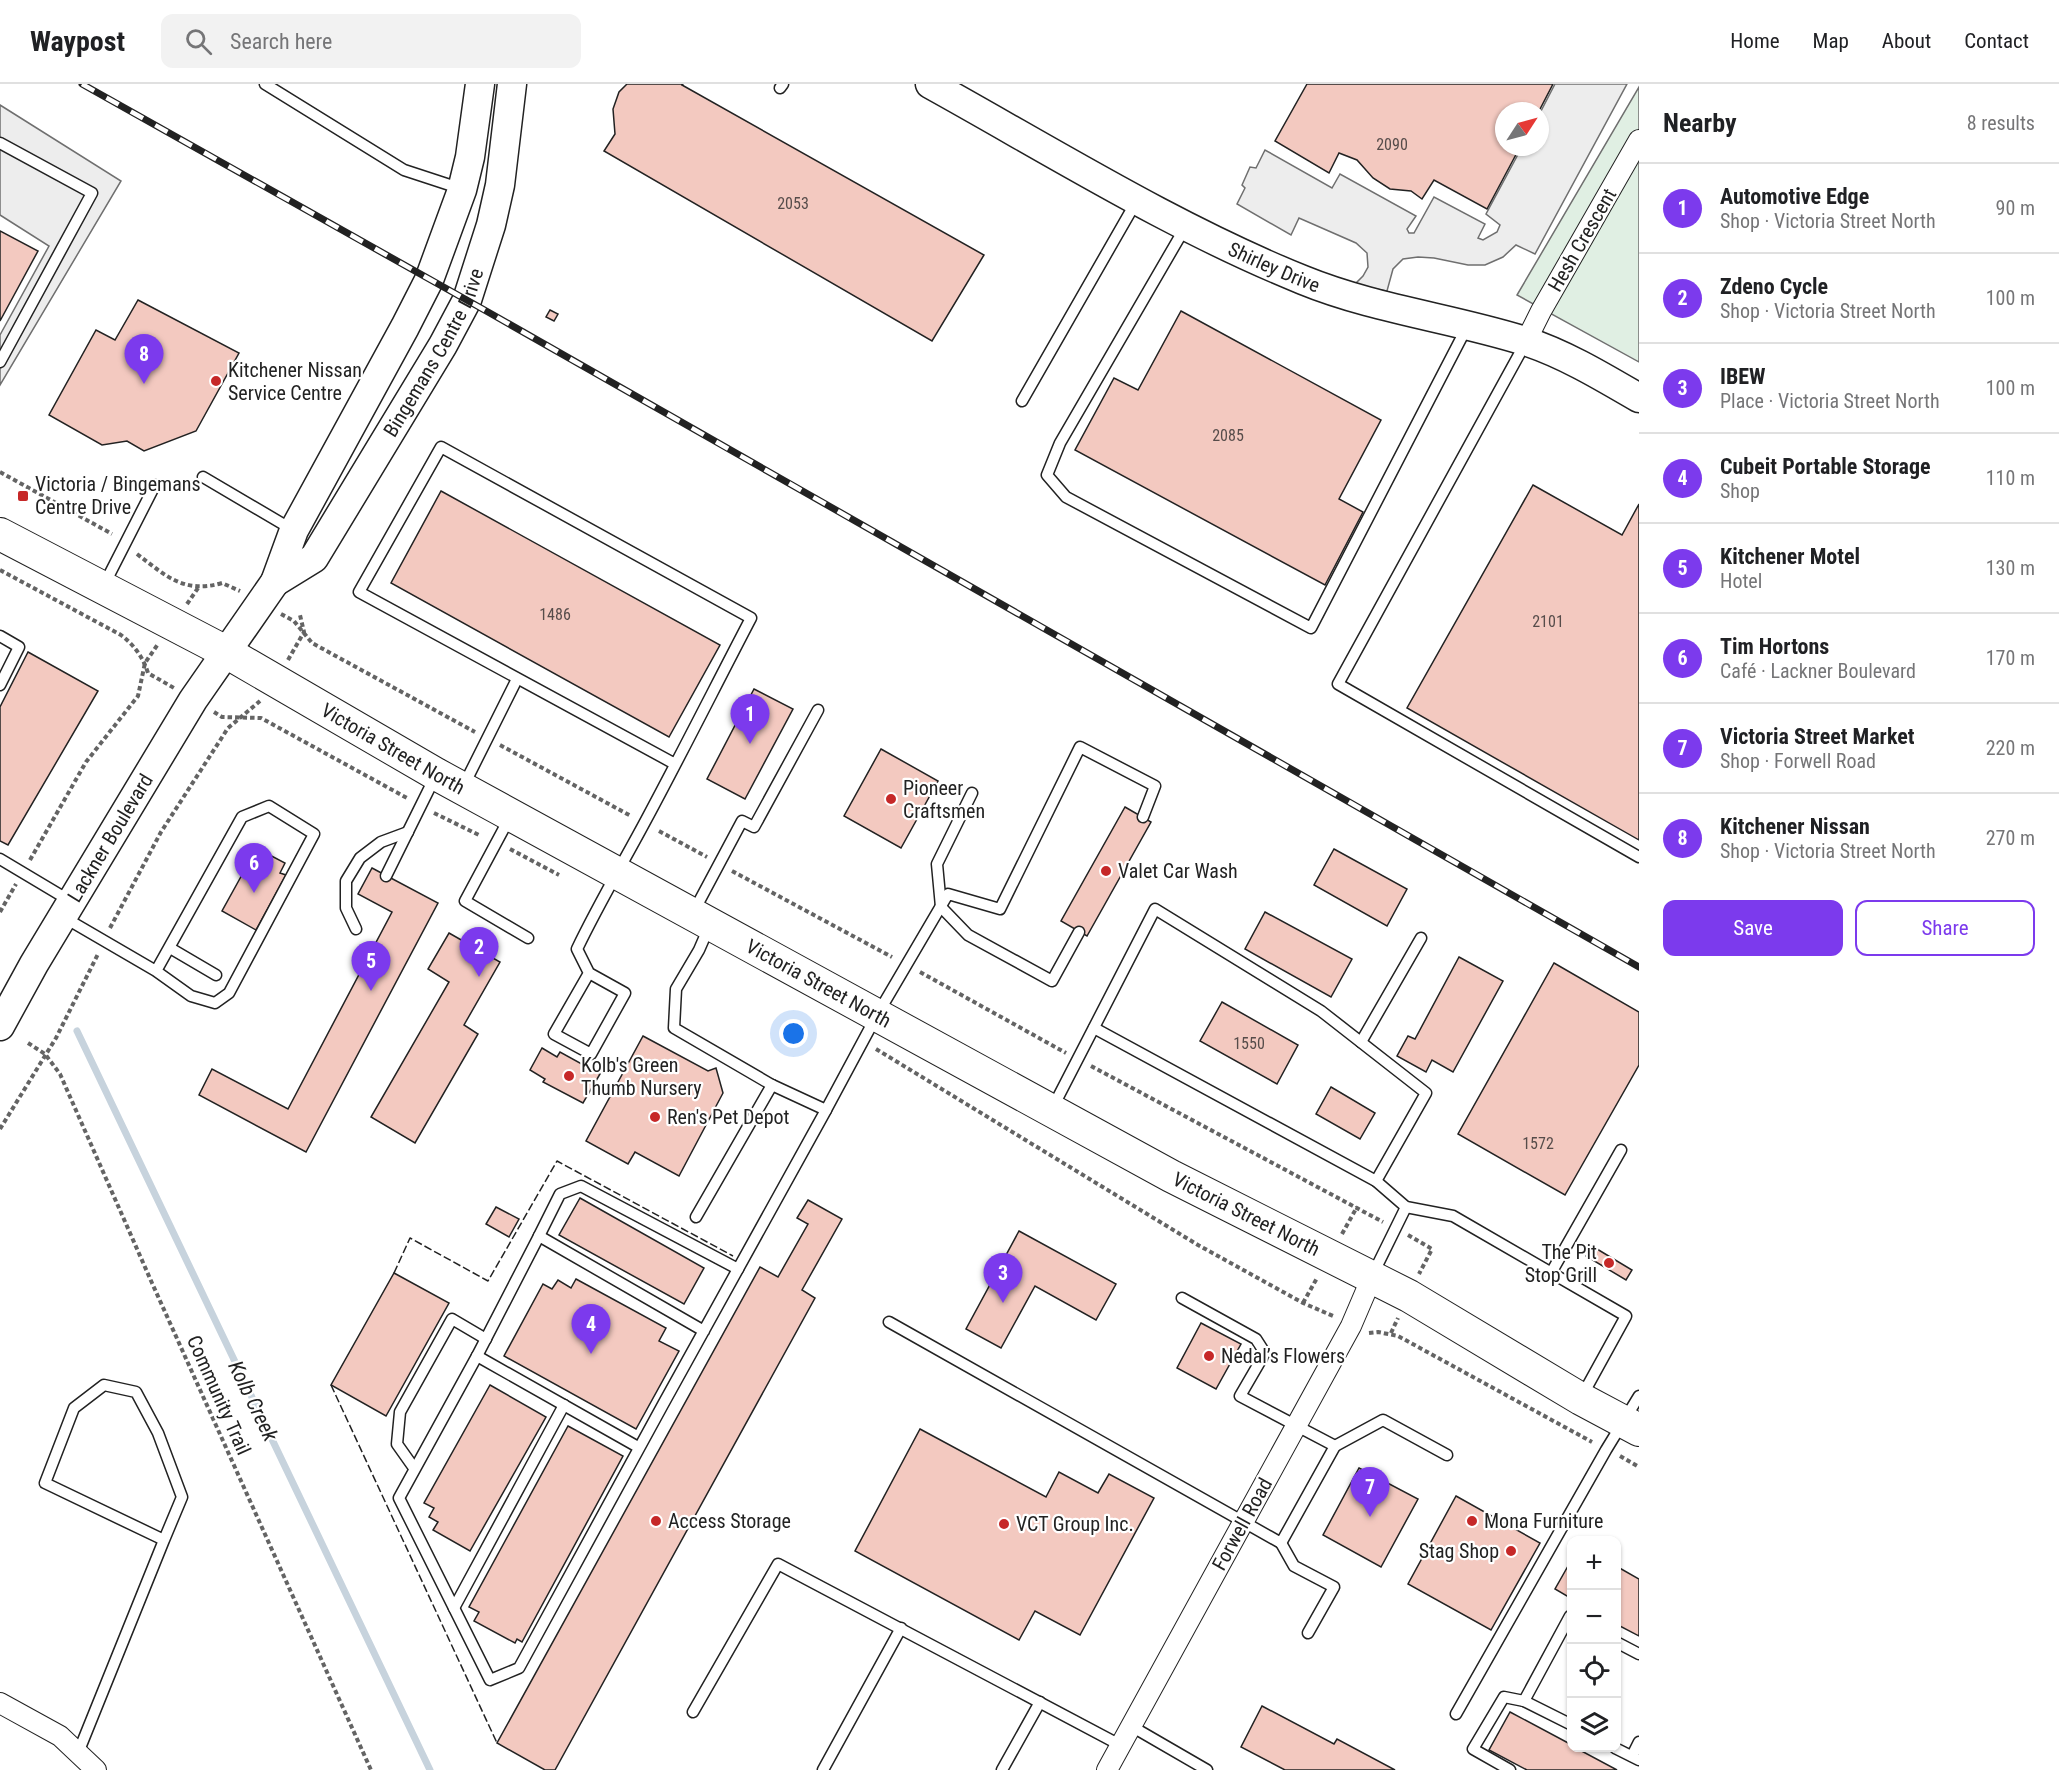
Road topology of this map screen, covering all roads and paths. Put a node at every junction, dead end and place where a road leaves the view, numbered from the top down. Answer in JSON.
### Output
{"nodes":[{"id":1,"x":265,"y":84,"type":"edge"},
{"id":2,"x":480,"y":84,"type":"edge"},
{"id":3,"x":513,"y":84,"type":"edge"},
{"id":4,"x":930,"y":84,"type":"edge"},
{"id":5,"x":1639,"y":140,"type":"edge"},
{"id":6,"x":0,"y":143,"type":"edge"},
{"id":7,"x":462,"y":190,"type":"junction"},
{"id":8,"x":1138,"y":199,"type":"junction"},
{"id":9,"x":1186,"y":226,"type":"junction"},
{"id":10,"x":1467,"y":327,"type":"junction"},
{"id":11,"x":1526,"y":341,"type":"junction"},
{"id":12,"x":0,"y":362,"type":"edge"},
{"id":13,"x":1639,"y":398,"type":"edge"},
{"id":14,"x":1022,"y":401,"type":"dead end"},
{"id":15,"x":0,"y":472,"type":"edge"},
{"id":16,"x":203,"y":477,"type":"dead end"},
{"id":17,"x":154,"y":486,"type":"dead end"},
{"id":18,"x":294,"y":530,"type":"junction"},
{"id":19,"x":0,"y":534,"type":"edge"},
{"id":20,"x":125,"y":544,"type":"junction"},
{"id":21,"x":0,"y":570,"type":"edge"},
{"id":22,"x":275,"y":582,"type":"junction"},
{"id":23,"x":228,"y":585,"type":"dead end"},
{"id":24,"x":199,"y":587,"type":"junction"},
{"id":25,"x":102,"y":588,"type":"junction"},
{"id":26,"x":195,"y":592,"type":"dead end"},
{"id":27,"x":300,"y":615,"type":"dead end"},
{"id":28,"x":294,"y":621,"type":"dead end"},
{"id":29,"x":304,"y":632,"type":"junction"},
{"id":30,"x":0,"y":636,"type":"edge"},
{"id":31,"x":299,"y":643,"type":"dead end"},
{"id":32,"x":226,"y":652,"type":"junction"},
{"id":33,"x":146,"y":661,"type":"junction"},
{"id":34,"x":148,"y":673,"type":"dead end"},
{"id":35,"x":517,"y":679,"type":"junction"},
{"id":36,"x":0,"y":685,"type":"edge"},
{"id":37,"x":257,"y":705,"type":"dead end"},
{"id":38,"x":818,"y":711,"type":"dead end"},
{"id":39,"x":222,"y":717,"type":"dead end"},
{"id":40,"x":242,"y":717,"type":"junction"},
{"id":41,"x":458,"y":723,"type":"dead end"},
{"id":42,"x":228,"y":728,"type":"dead end"},
{"id":43,"x":501,"y":745,"type":"dead end"},
{"id":44,"x":675,"y":764,"type":"junction"},
{"id":45,"x":450,"y":781,"type":"junction"},
{"id":46,"x":395,"y":792,"type":"dead end"},
{"id":47,"x":972,"y":794,"type":"dead end"},
{"id":48,"x":619,"y":809,"type":"dead end"},
{"id":49,"x":511,"y":814,"type":"junction"},
{"id":50,"x":440,"y":816,"type":"dead end"},
{"id":51,"x":1143,"y":817,"type":"dead end"},
{"id":52,"x":658,"y":830,"type":"dead end"},
{"id":53,"x":408,"y":832,"type":"junction"},
{"id":54,"x":474,"y":833,"type":"dead end"},
{"id":55,"x":509,"y":849,"type":"dead end"},
{"id":56,"x":699,"y":852,"type":"dead end"},
{"id":57,"x":1639,"y":857,"type":"edge"},
{"id":58,"x":0,"y":859,"type":"edge"},
{"id":59,"x":733,"y":871,"type":"dead end"},
{"id":60,"x":23,"y":872,"type":"junction"},
{"id":61,"x":616,"y":872,"type":"junction"},
{"id":62,"x":386,"y":876,"type":"dead end"},
{"id":63,"x":561,"y":876,"type":"dead end"},
{"id":64,"x":941,"y":907,"type":"junction"},
{"id":65,"x":67,"y":909,"type":"junction"},
{"id":66,"x":0,"y":912,"type":"edge"},
{"id":67,"x":701,"y":919,"type":"junction"},
{"id":68,"x":356,"y":928,"type":"dead end"},
{"id":69,"x":1079,"y":932,"type":"dead end"},
{"id":70,"x":528,"y":938,"type":"dead end"},
{"id":71,"x":1421,"y":938,"type":"dead end"},
{"id":72,"x":170,"y":948,"type":"junction"},
{"id":73,"x":887,"y":954,"type":"dead end"},
{"id":74,"x":156,"y":971,"type":"junction"},
{"id":75,"x":589,"y":973,"type":"junction"},
{"id":76,"x":216,"y":975,"type":"dead end"},
{"id":77,"x":929,"y":977,"type":"dead end"},
{"id":78,"x":878,"y":1015,"type":"junction"},
{"id":79,"x":0,"y":1026,"type":"edge"},
{"id":80,"x":1094,"y":1028,"type":"junction"},
{"id":81,"x":28,"y":1042,"type":"dead end"},
{"id":82,"x":1361,"y":1042,"type":"junction"},
{"id":83,"x":1059,"y":1049,"type":"dead end"},
{"id":84,"x":892,"y":1059,"type":"dead end"},
{"id":85,"x":1094,"y":1068,"type":"dead end"},
{"id":86,"x":772,"y":1085,"type":"junction"},
{"id":87,"x":826,"y":1110,"type":"junction"},
{"id":88,"x":1051,"y":1110,"type":"junction"},
{"id":89,"x":1621,"y":1150,"type":"dead end"},
{"id":90,"x":1376,"y":1181,"type":"junction"},
{"id":91,"x":1357,"y":1207,"type":"junction"},
{"id":92,"x":1406,"y":1207,"type":"junction"},
{"id":93,"x":1368,"y":1214,"type":"dead end"},
{"id":94,"x":696,"y":1218,"type":"dead end"},
{"id":95,"x":1349,"y":1222,"type":"dead end"},
{"id":96,"x":538,"y":1236,"type":"junction"},
{"id":97,"x":1421,"y":1242,"type":"dead end"},
{"id":98,"x":1425,"y":1263,"type":"dead end"},
{"id":99,"x":738,"y":1269,"type":"junction"},
{"id":100,"x":1551,"y":1273,"type":"junction"},
{"id":101,"x":1372,"y":1277,"type":"junction"},
{"id":102,"x":1311,"y":1289,"type":"dead end"},
{"id":103,"x":1182,"y":1298,"type":"dead end"},
{"id":104,"x":1303,"y":1303,"type":"junction"},
{"id":105,"x":1325,"y":1312,"type":"dead end"},
{"id":106,"x":889,"y":1323,"type":"dead end"},
{"id":107,"x":1395,"y":1323,"type":"dead end"},
{"id":108,"x":704,"y":1331,"type":"junction"},
{"id":109,"x":1366,"y":1333,"type":"dead end"},
{"id":110,"x":1390,"y":1334,"type":"junction"},
{"id":111,"x":486,"y":1339,"type":"junction"},
{"id":112,"x":477,"y":1356,"type":"junction"},
{"id":113,"x":1639,"y":1395,"type":"edge"},
{"id":114,"x":1581,"y":1399,"type":"junction"},
{"id":115,"x":564,"y":1405,"type":"junction"},
{"id":116,"x":1296,"y":1425,"type":"junction"},
{"id":117,"x":1631,"y":1426,"type":"edge"},
{"id":118,"x":638,"y":1446,"type":"junction"},
{"id":119,"x":1335,"y":1446,"type":"junction"},
{"id":120,"x":1606,"y":1450,"type":"junction"},
{"id":121,"x":1447,"y":1455,"type":"dead end"},
{"id":122,"x":1639,"y":1467,"type":"edge"},
{"id":123,"x":414,"y":1468,"type":"junction"},
{"id":124,"x":1243,"y":1522,"type":"junction"},
{"id":125,"x":164,"y":1540,"type":"junction"},
{"id":126,"x":1281,"y":1543,"type":"junction"},
{"id":127,"x":454,"y":1608,"type":"junction"},
{"id":128,"x":1567,"y":1622,"type":"edge"},
{"id":129,"x":901,"y":1628,"type":"junction"},
{"id":130,"x":1308,"y":1633,"type":"dead end"},
{"id":131,"x":1621,"y":1644,"type":"edge"},
{"id":132,"x":1639,"y":1654,"type":"edge"},
{"id":133,"x":1524,"y":1701,"type":"junction"},
{"id":134,"x":1040,"y":1702,"type":"junction"},
{"id":135,"x":0,"y":1703,"type":"edge"},
{"id":136,"x":693,"y":1712,"type":"dead end"},
{"id":137,"x":1456,"y":1714,"type":"dead end"},
{"id":138,"x":1567,"y":1722,"type":"edge"},
{"id":139,"x":1131,"y":1726,"type":"junction"},
{"id":140,"x":1639,"y":1742,"type":"edge"},
{"id":141,"x":1120,"y":1745,"type":"junction"},
{"id":142,"x":1621,"y":1751,"type":"edge"},
{"id":143,"x":78,"y":1753,"type":"junction"},
{"id":144,"x":1636,"y":1758,"type":"edge"},
{"id":145,"x":96,"y":1770,"type":"edge"},
{"id":146,"x":371,"y":1770,"type":"edge"},
{"id":147,"x":823,"y":1770,"type":"edge"},
{"id":148,"x":1002,"y":1770,"type":"edge"},
{"id":149,"x":1107,"y":1770,"type":"edge"},
{"id":150,"x":1207,"y":1770,"type":"edge"},
{"id":151,"x":1510,"y":1770,"type":"edge"}],
"edges":[{"from":1,"to":7,"type":"lane"},
{"from":2,"to":7,"type":"main road","name":"Bingemans Centre Drive"},
{"from":3,"to":22,"type":"main road","name":"Bingemans Centre Drive"},
{"from":4,"to":8,"type":"main road","name":"Shirley Drive"},
{"from":5,"to":11,"type":"street","name":"Hesh Crescent"},
{"from":6,"to":12,"type":"lane"},
{"from":7,"to":18,"type":"main road","name":"Bingemans Centre Drive"},
{"from":8,"to":9,"type":"main road","name":"Shirley Drive"},
{"from":8,"to":14,"type":"lane"},
{"from":9,"to":10,"type":"main road","name":"Shirley Drive"},
{"from":9,"to":10,"type":"lane"},
{"from":10,"to":11,"type":"main road","name":"Shirley Drive"},
{"from":11,"to":13,"type":"main road","name":"Shirley Drive"},
{"from":11,"to":57,"type":"lane"},
{"from":15,"to":20,"type":"path"},
{"from":16,"to":18,"type":"lane"},
{"from":17,"to":20,"type":"lane"},
{"from":18,"to":22,"type":"main road","name":"Bingemans Centre Drive"},
{"from":19,"to":25,"type":"main road","name":"Victoria Street North"},
{"from":20,"to":24,"type":"path"},
{"from":20,"to":25,"type":"lane"},
{"from":21,"to":33,"type":"path"},
{"from":22,"to":32,"type":"main road","name":"Bingemans Centre Drive"},
{"from":23,"to":24,"type":"path"},
{"from":24,"to":26,"type":"path"},
{"from":25,"to":32,"type":"main road","name":"Victoria Street North"},
{"from":27,"to":29,"type":"path"},
{"from":28,"to":29,"type":"path"},
{"from":29,"to":31,"type":"path"},
{"from":29,"to":41,"type":"path"},
{"from":30,"to":36,"type":"lane"},
{"from":32,"to":45,"type":"main road","name":"Victoria Street North"},
{"from":32,"to":65,"type":"main road","name":"Lackner Boulevard"},
{"from":33,"to":34,"type":"path"},
{"from":33,"to":60,"type":"path"},
{"from":35,"to":44,"type":"lane"},
{"from":35,"to":44,"type":"lane"},
{"from":35,"to":45,"type":"lane"},
{"from":37,"to":40,"type":"path"},
{"from":38,"to":67,"type":"lane"},
{"from":39,"to":40,"type":"path","name":"Victoria Street North"},
{"from":40,"to":42,"type":"path"},
{"from":40,"to":46,"type":"path","name":"Victoria Street North"},
{"from":43,"to":48,"type":"path"},
{"from":44,"to":61,"type":"lane"},
{"from":45,"to":49,"type":"main road","name":"Victoria Street North"},
{"from":45,"to":53,"type":"lane"},
{"from":47,"to":64,"type":"lane"},
{"from":49,"to":61,"type":"main road","name":"Victoria Street North"},
{"from":49,"to":70,"type":"lane"},
{"from":50,"to":54,"type":"path","name":"Victoria Street North"},
{"from":51,"to":64,"type":"lane"},
{"from":52,"to":56,"type":"path"},
{"from":53,"to":62,"type":"lane"},
{"from":53,"to":68,"type":"lane"},
{"from":55,"to":63,"type":"path"},
{"from":58,"to":60,"type":"lane"},
{"from":59,"to":73,"type":"path"},
{"from":60,"to":65,"type":"lane"},
{"from":60,"to":66,"type":"path"},
{"from":61,"to":67,"type":"main road","name":"Victoria Street North"},
{"from":61,"to":75,"type":"lane"},
{"from":64,"to":69,"type":"lane"},
{"from":64,"to":78,"type":"lane"},
{"from":65,"to":74,"type":"lane"},
{"from":65,"to":79,"type":"main road","name":"Lackner Boulevard"},
{"from":67,"to":78,"type":"main road","name":"Victoria Street North"},
{"from":67,"to":86,"type":"lane"},
{"from":71,"to":82,"type":"lane"},
{"from":72,"to":74,"type":"lane"},
{"from":72,"to":74,"type":"lane"},
{"from":72,"to":76,"type":"lane"},
{"from":75,"to":75,"type":"lane"},
{"from":77,"to":83,"type":"path"},
{"from":78,"to":87,"type":"lane"},
{"from":78,"to":88,"type":"main road","name":"Victoria Street North"},
{"from":80,"to":82,"type":"lane"},
{"from":80,"to":88,"type":"lane"},
{"from":80,"to":90,"type":"lane"},
{"from":81,"to":146,"type":"path","name":"Community Trail"},
{"from":82,"to":90,"type":"lane"},
{"from":84,"to":104,"type":"path","name":"Victoria Street North"},
{"from":85,"to":91,"type":"path"},
{"from":86,"to":87,"type":"lane"},
{"from":86,"to":94,"type":"lane"},
{"from":87,"to":99,"type":"lane"},
{"from":88,"to":101,"type":"main road","name":"Victoria Street North"},
{"from":89,"to":100,"type":"lane"},
{"from":90,"to":92,"type":"lane"},
{"from":91,"to":93,"type":"path"},
{"from":91,"to":95,"type":"path"},
{"from":92,"to":100,"type":"lane"},
{"from":92,"to":101,"type":"lane"},
{"from":96,"to":99,"type":"lane"},
{"from":96,"to":108,"type":"lane"},
{"from":96,"to":111,"type":"lane"},
{"from":97,"to":98,"type":"path"},
{"from":99,"to":108,"type":"lane"},
{"from":100,"to":114,"type":"lane"},
{"from":101,"to":114,"type":"main road","name":"Victoria Street North"},
{"from":101,"to":116,"type":"street","name":"Forwell Road"},
{"from":102,"to":104,"type":"path"},
{"from":103,"to":116,"type":"lane"},
{"from":104,"to":105,"type":"path","name":"Victoria Street North"},
{"from":106,"to":124,"type":"lane"},
{"from":107,"to":110,"type":"path"},
{"from":108,"to":118,"type":"lane"},
{"from":109,"to":110,"type":"path"},
{"from":110,"to":120,"type":"path"},
{"from":111,"to":112,"type":"lane"},
{"from":111,"to":123,"type":"lane"},
{"from":112,"to":115,"type":"lane"},
{"from":112,"to":123,"type":"lane"},
{"from":113,"to":117,"type":"lane"},
{"from":114,"to":117,"type":"main road","name":"Victoria Street North"},
{"from":115,"to":118,"type":"lane"},
{"from":115,"to":127,"type":"lane"},
{"from":116,"to":119,"type":"lane"},
{"from":116,"to":124,"type":"street","name":"Forwell Road"},
{"from":117,"to":120,"type":"lane"},
{"from":118,"to":127,"type":"lane"},
{"from":119,"to":121,"type":"lane"},
{"from":119,"to":126,"type":"lane"},
{"from":120,"to":122,"type":"path"},
{"from":120,"to":137,"type":"lane"},
{"from":123,"to":127,"type":"lane"},
{"from":124,"to":126,"type":"lane"},
{"from":124,"to":139,"type":"street","name":"Forwell Road"},
{"from":125,"to":125,"type":"lane"},
{"from":125,"to":143,"type":"lane"},
{"from":126,"to":130,"type":"lane"},
{"from":128,"to":133,"type":"lane"},
{"from":129,"to":134,"type":"lane"},
{"from":129,"to":136,"type":"lane"},
{"from":129,"to":147,"type":"lane"},
{"from":131,"to":132,"type":"lane"},
{"from":133,"to":138,"type":"lane"},
{"from":133,"to":151,"type":"lane"},
{"from":134,"to":141,"type":"lane"},
{"from":134,"to":148,"type":"lane"},
{"from":135,"to":143,"type":"street"},
{"from":139,"to":141,"type":"street","name":"Forwell Road"},
{"from":139,"to":150,"type":"lane"},
{"from":140,"to":144,"type":"lane"},
{"from":141,"to":149,"type":"street","name":"Forwell Road"},
{"from":142,"to":144,"type":"lane"},
{"from":143,"to":145,"type":"street"}]}
